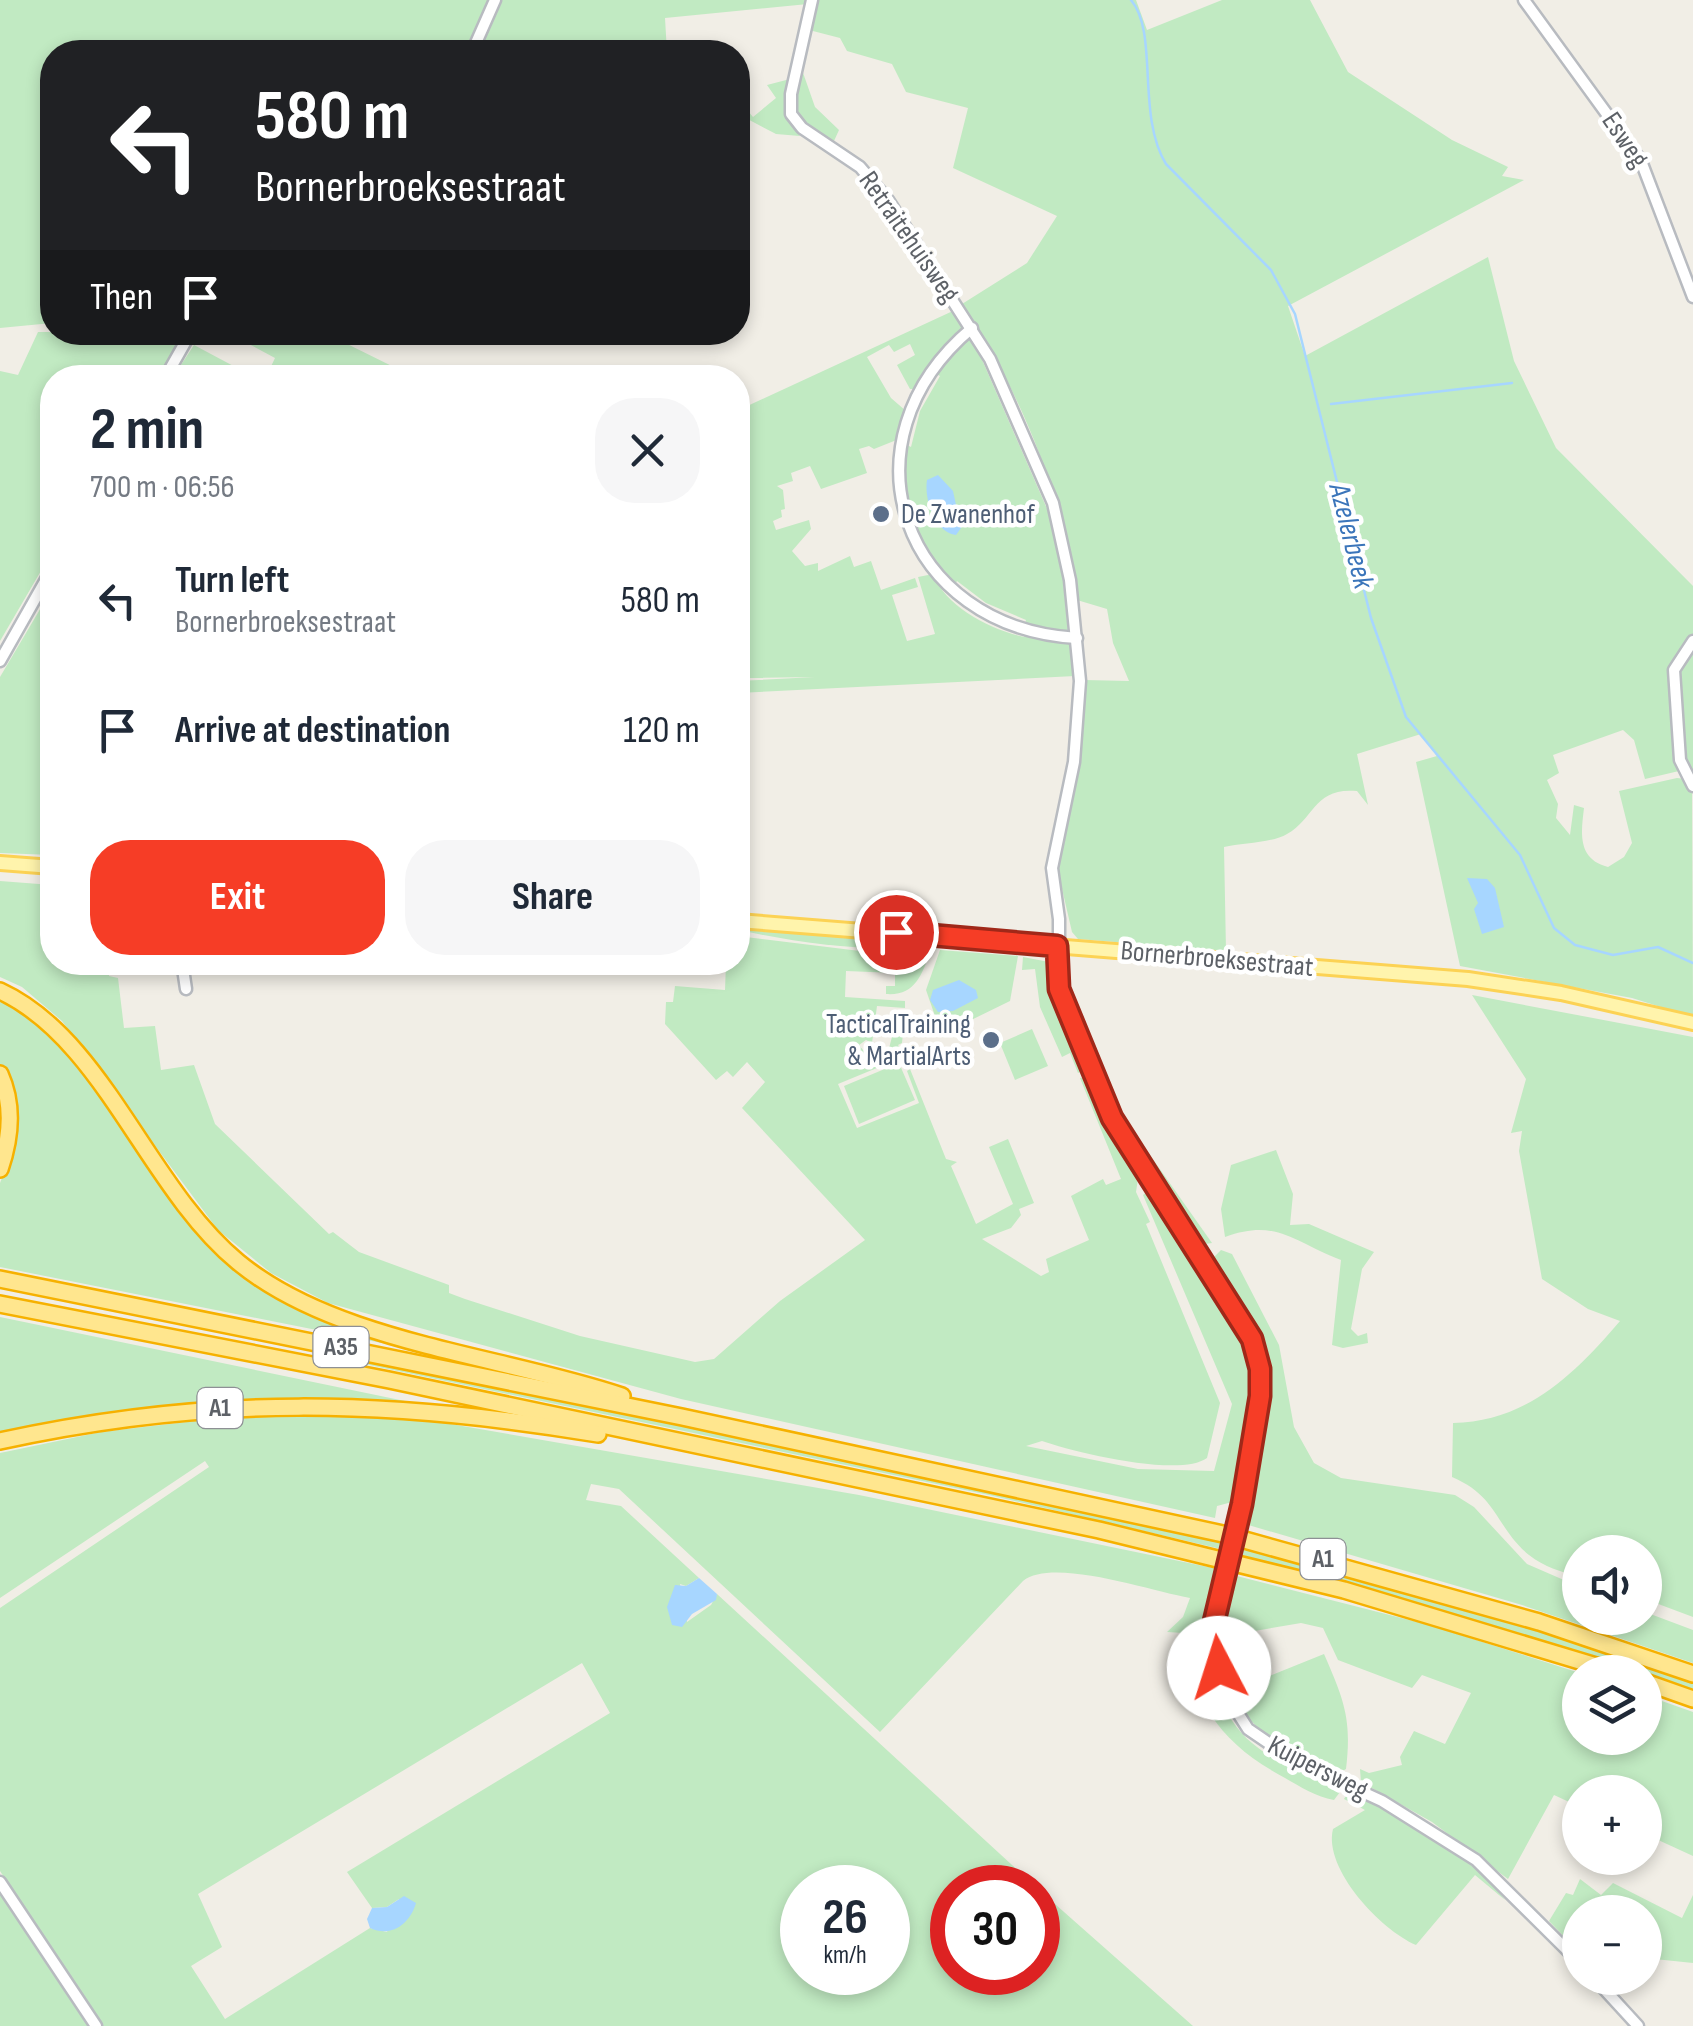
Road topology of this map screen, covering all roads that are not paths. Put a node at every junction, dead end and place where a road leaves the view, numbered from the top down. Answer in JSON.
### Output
{"nodes":[{"id":1,"x":495,"y":0,"type":"edge"},
{"id":2,"x":812,"y":0,"type":"edge"},
{"id":3,"x":1524,"y":0,"type":"edge"},
{"id":4,"x":477,"y":40,"type":"edge"},
{"id":5,"x":1693,"y":297,"type":"edge"},
{"id":6,"x":972,"y":328,"type":"junction"},
{"id":7,"x":40,"y":590,"type":"edge"},
{"id":8,"x":1077,"y":638,"type":"junction"},
{"id":9,"x":1693,"y":641,"type":"edge"},
{"id":10,"x":0,"y":661,"type":"edge"},
{"id":11,"x":1693,"y":786,"type":"edge"},
{"id":12,"x":0,"y":863,"type":"edge"},
{"id":13,"x":40,"y":866,"type":"edge"},
{"id":14,"x":750,"y":921,"type":"edge"},
{"id":15,"x":1057,"y":946,"type":"junction"},
{"id":16,"x":184,"y":975,"type":"edge"},
{"id":17,"x":186,"y":988,"type":"dead end"},
{"id":18,"x":0,"y":991,"type":"edge"},
{"id":19,"x":1693,"y":1023,"type":"edge"},
{"id":20,"x":0,"y":1074,"type":"edge"},
{"id":21,"x":0,"y":1169,"type":"edge"},
{"id":22,"x":0,"y":1279,"type":"edge"},
{"id":23,"x":0,"y":1304,"type":"edge"},
{"id":24,"x":682,"y":1417,"type":"junction"},
{"id":25,"x":642,"y":1434,"type":"junction"},
{"id":26,"x":0,"y":1441,"type":"edge"},
{"id":27,"x":1562,"y":1656,"type":"edge"},
{"id":28,"x":1693,"y":1674,"type":"edge"},
{"id":29,"x":1662,"y":1688,"type":"edge"},
{"id":30,"x":1693,"y":1699,"type":"edge"},
{"id":31,"x":0,"y":1882,"type":"edge"},
{"id":32,"x":1562,"y":1944,"type":"edge"},
{"id":33,"x":1610,"y":1995,"type":"edge"},
{"id":34,"x":96,"y":2026,"type":"edge"},
{"id":35,"x":1638,"y":2026,"type":"edge"}],
"edges":[{"from":1,"to":4,"type":"street"},
{"from":2,"to":6,"type":"street","name":"Retraitehuisweg"},
{"from":3,"to":5,"type":"street","name":"Esweg"},
{"from":6,"to":8,"type":"street","name":"Retraitehuisweg"},
{"from":6,"to":8,"type":"street","name":"Retraitehuisweg"},
{"from":7,"to":10,"type":"street"},
{"from":8,"to":15,"type":"street","name":"Retraitehuisweg"},
{"from":9,"to":11,"type":"street"},
{"from":12,"to":13,"type":"main road"},
{"from":14,"to":15,"type":"main road","name":"Bornerbroeksestraat"},
{"from":15,"to":19,"type":"main road","name":"Bornerbroeksestraat"},
{"from":15,"to":32,"type":"street","name":"Kuipersweg","bridge":true},
{"from":16,"to":17,"type":"street"},
{"from":18,"to":24,"type":"highway","number":"A1"},
{"from":20,"to":21,"type":"highway"},
{"from":22,"to":24,"type":"highway","number":"A35"},
{"from":23,"to":25,"type":"highway","number":"A35"},
{"from":24,"to":28,"type":"highway","number":"A1"},
{"from":25,"to":26,"type":"highway","number":"A1"},
{"from":25,"to":27,"type":"highway","number":"A1"},
{"from":29,"to":30,"type":"highway"},
{"from":31,"to":34,"type":"street"},
{"from":33,"to":35,"type":"street"}]}
